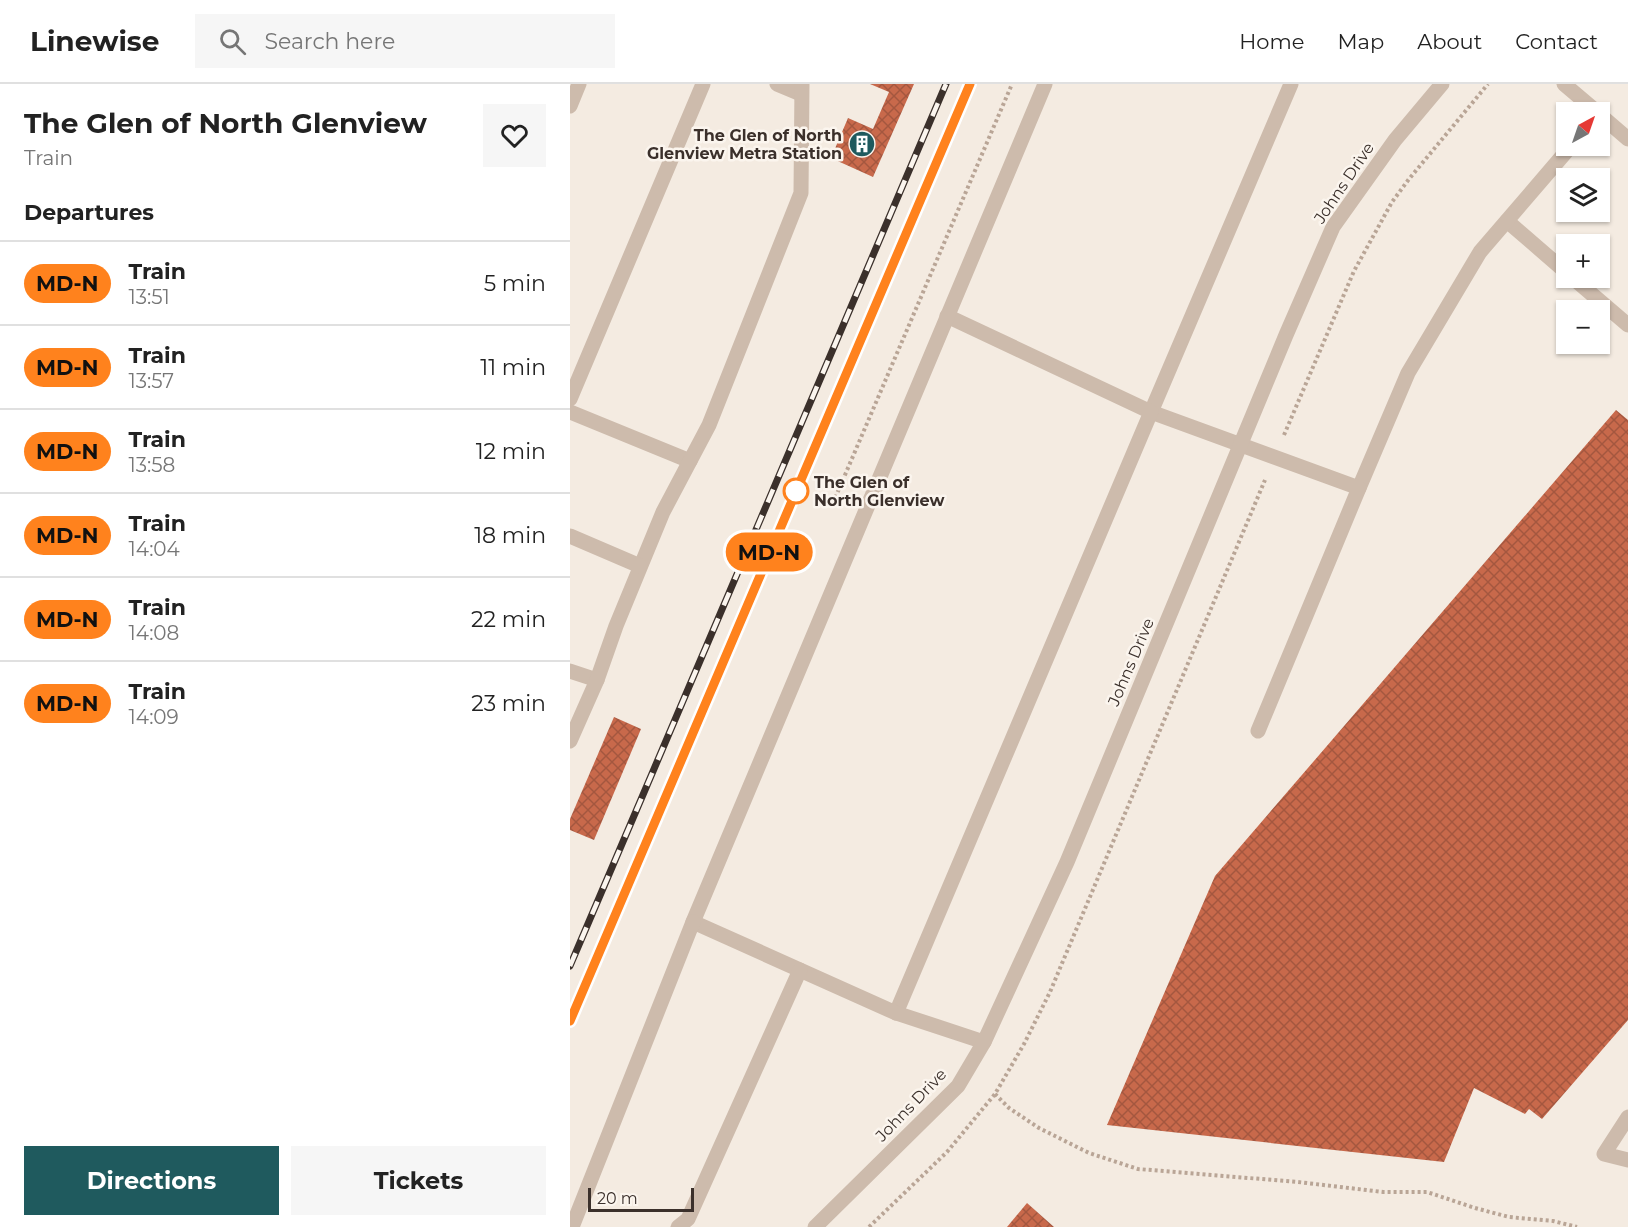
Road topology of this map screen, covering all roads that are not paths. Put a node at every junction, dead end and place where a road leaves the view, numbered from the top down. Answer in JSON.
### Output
{"nodes":[{"id":1,"x":579,"y":84,"type":"edge"},
{"id":2,"x":703,"y":84,"type":"edge"},
{"id":3,"x":777,"y":84,"type":"edge"},
{"id":4,"x":1045,"y":84,"type":"edge"},
{"id":5,"x":1291,"y":84,"type":"edge"},
{"id":6,"x":1442,"y":84,"type":"edge"},
{"id":7,"x":1564,"y":84,"type":"edge"},
{"id":8,"x":801,"y":89,"type":"edge"},
{"id":9,"x":1585,"y":102,"type":"edge"},
{"id":10,"x":570,"y":106,"type":"edge"},
{"id":11,"x":1610,"y":123,"type":"edge"},
{"id":12,"x":1628,"y":139,"type":"edge"},
{"id":13,"x":1562,"y":156,"type":"edge"},
{"id":14,"x":1507,"y":221,"type":"junction"},
{"id":15,"x":1556,"y":263,"type":"edge"},
{"id":16,"x":1585,"y":288,"type":"edge"},
{"id":17,"x":947,"y":316,"type":"junction"},
{"id":18,"x":1628,"y":325,"type":"edge"},
{"id":19,"x":570,"y":399,"type":"edge"},
{"id":20,"x":570,"y":412,"type":"edge"},
{"id":21,"x":1151,"y":412,"type":"junction"},
{"id":22,"x":1240,"y":445,"type":"junction"},
{"id":23,"x":690,"y":461,"type":"junction"},
{"id":24,"x":1359,"y":488,"type":"junction"},
{"id":25,"x":570,"y":536,"type":"edge"},
{"id":26,"x":640,"y":566,"type":"junction"},
{"id":27,"x":570,"y":671,"type":"edge"},
{"id":28,"x":597,"y":680,"type":"junction"},
{"id":29,"x":1258,"y":731,"type":"dead end"},
{"id":30,"x":570,"y":741,"type":"edge"},
{"id":31,"x":693,"y":922,"type":"junction"},
{"id":32,"x":800,"y":970,"type":"junction"},
{"id":33,"x":896,"y":1013,"type":"junction"},
{"id":34,"x":984,"y":1042,"type":"junction"},
{"id":35,"x":1628,"y":1117,"type":"edge"},
{"id":36,"x":1628,"y":1160,"type":"edge"},
{"id":37,"x":572,"y":1227,"type":"edge"},
{"id":38,"x":678,"y":1227,"type":"edge"},
{"id":39,"x":815,"y":1227,"type":"edge"}],
"edges":[{"from":1,"to":10,"type":"street"},
{"from":2,"to":19,"type":"street"},
{"from":3,"to":8,"type":"street"},
{"from":4,"to":17,"type":"street"},
{"from":5,"to":21,"type":"street"},
{"from":6,"to":22,"type":"street","name":"Johns Drive"},
{"from":7,"to":9,"type":"street"},
{"from":8,"to":23,"type":"street"},
{"from":11,"to":12,"type":"street"},
{"from":13,"to":14,"type":"street"},
{"from":14,"to":15,"type":"street"},
{"from":14,"to":24,"type":"street"},
{"from":16,"to":18,"type":"street"},
{"from":17,"to":21,"type":"street"},
{"from":17,"to":31,"type":"street"},
{"from":20,"to":23,"type":"street"},
{"from":21,"to":22,"type":"street"},
{"from":21,"to":33,"type":"street"},
{"from":22,"to":24,"type":"street"},
{"from":22,"to":34,"type":"street","name":"Johns Drive"},
{"from":23,"to":26,"type":"street"},
{"from":24,"to":29,"type":"street"},
{"from":25,"to":26,"type":"street"},
{"from":26,"to":28,"type":"street"},
{"from":27,"to":28,"type":"street"},
{"from":28,"to":30,"type":"street"},
{"from":31,"to":32,"type":"street"},
{"from":31,"to":37,"type":"street"},
{"from":32,"to":33,"type":"street"},
{"from":32,"to":38,"type":"street"},
{"from":33,"to":34,"type":"street"},
{"from":34,"to":39,"type":"street","name":"Johns Drive"},
{"from":35,"to":36,"type":"street"}]}
